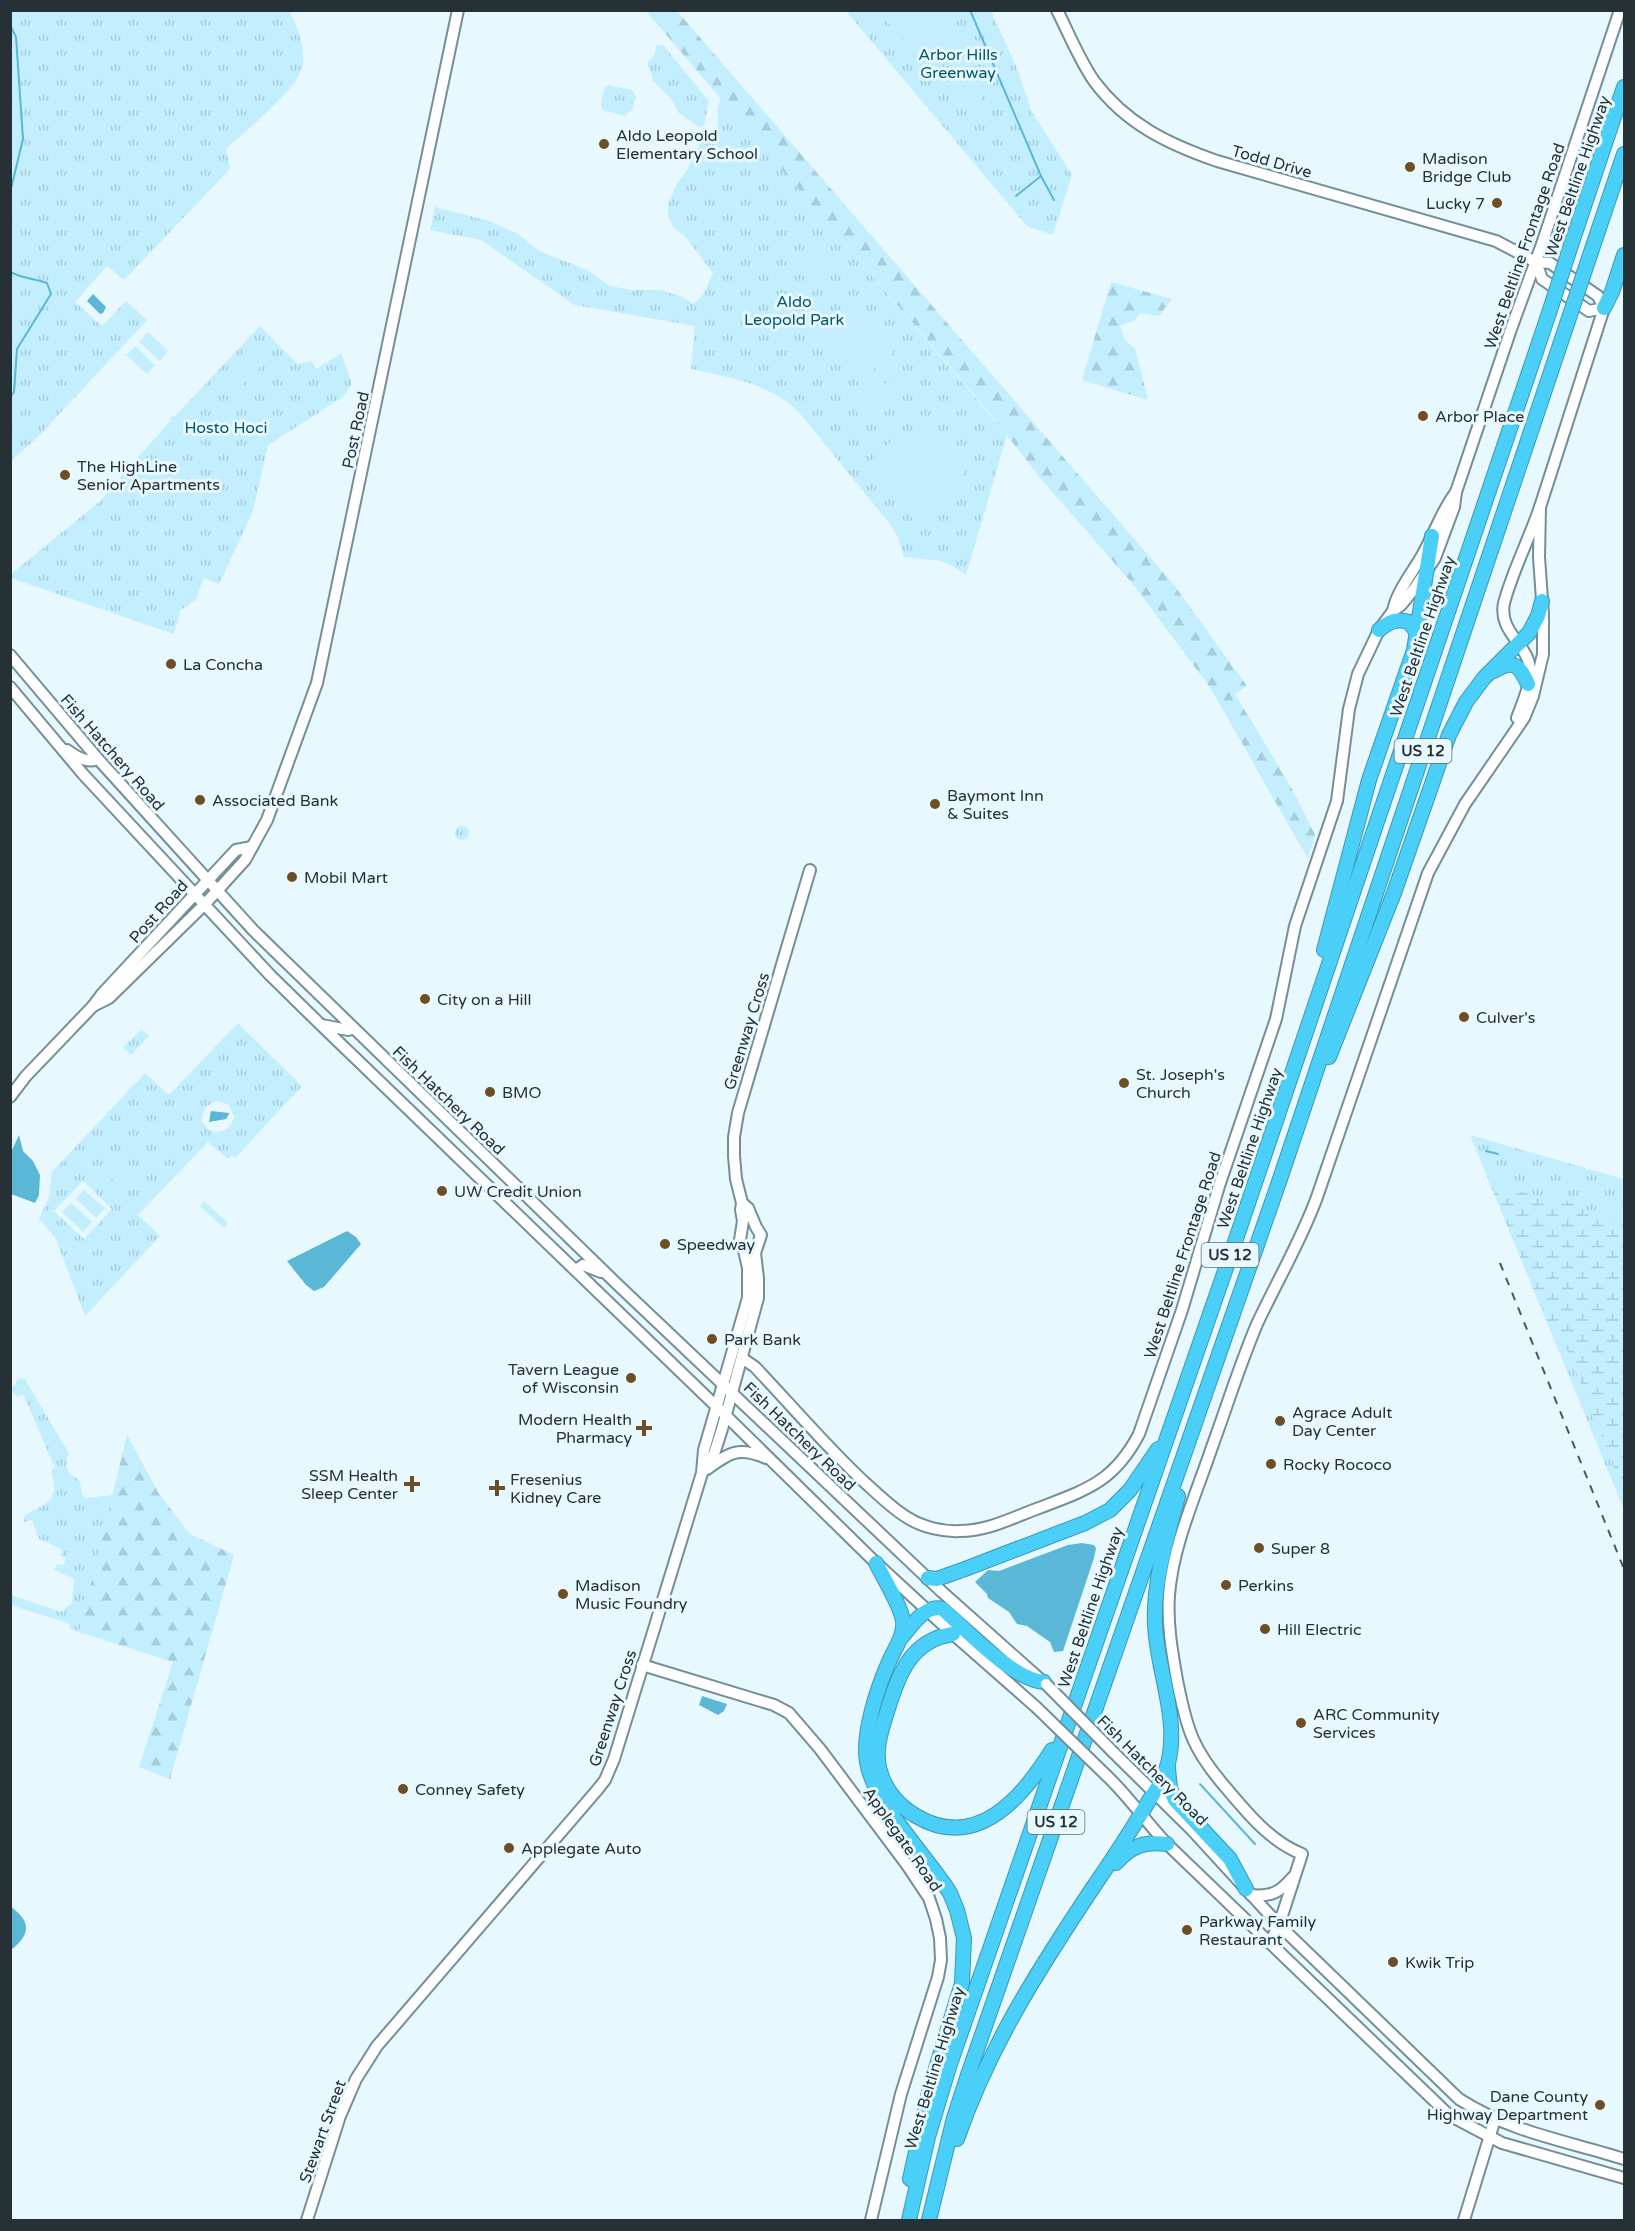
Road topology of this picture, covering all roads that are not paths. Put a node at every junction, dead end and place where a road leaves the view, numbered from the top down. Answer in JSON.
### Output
{"nodes":[{"id":1,"x":458,"y":10,"type":"edge"},
{"id":2,"x":1057,"y":10,"type":"edge"},
{"id":3,"x":1620,"y":10,"type":"edge"},
{"id":4,"x":1624,"y":87,"type":"edge"},
{"id":5,"x":1624,"y":154,"type":"edge"},
{"id":6,"x":1624,"y":255,"type":"edge"},
{"id":7,"x":1536,"y":262,"type":"junction"},
{"id":8,"x":1604,"y":308,"type":"junction"},
{"id":9,"x":1456,"y":492,"type":"junction"},
{"id":10,"x":1540,"y":507,"type":"junction"},
{"id":11,"x":1432,"y":536,"type":"junction"},
{"id":12,"x":1426,"y":572,"type":"junction"},
{"id":13,"x":1542,"y":601,"type":"junction"},
{"id":14,"x":1393,"y":611,"type":"junction"},
{"id":15,"x":1379,"y":630,"type":"junction"},
{"id":16,"x":1418,"y":634,"type":"junction"},
{"id":17,"x":1517,"y":643,"type":"junction"},
{"id":18,"x":10,"y":655,"type":"edge"},
{"id":19,"x":1484,"y":678,"type":"junction"},
{"id":20,"x":1528,"y":684,"type":"junction"},
{"id":21,"x":10,"y":687,"type":"edge"},
{"id":22,"x":55,"y":740,"type":"junction"},
{"id":23,"x":1507,"y":743,"type":"junction"},
{"id":24,"x":98,"y":759,"type":"junction"},
{"id":25,"x":252,"y":847,"type":"junction"},
{"id":26,"x":810,"y":870,"type":"dead end"},
{"id":27,"x":207,"y":880,"type":"junction"},
{"id":28,"x":217,"y":891,"type":"junction"},
{"id":29,"x":195,"y":893,"type":"junction"},
{"id":30,"x":205,"y":904,"type":"junction"},
{"id":31,"x":93,"y":1006,"type":"junction"},
{"id":32,"x":321,"y":1025,"type":"junction"},
{"id":33,"x":353,"y":1028,"type":"junction"},
{"id":34,"x":1290,"y":1076,"type":"junction"},
{"id":35,"x":10,"y":1097,"type":"edge"},
{"id":36,"x":1280,"y":1179,"type":"junction"},
{"id":37,"x":742,"y":1203,"type":"junction"},
{"id":38,"x":756,"y":1227,"type":"junction"},
{"id":39,"x":740,"y":1233,"type":"junction"},
{"id":40,"x":550,"y":1246,"type":"junction"},
{"id":41,"x":743,"y":1246,"type":"junction"},
{"id":42,"x":756,"y":1246,"type":"junction"},
{"id":43,"x":580,"y":1248,"type":"junction"},
{"id":44,"x":576,"y":1270,"type":"junction"},
{"id":45,"x":607,"y":1274,"type":"junction"},
{"id":46,"x":742,"y":1358,"type":"junction"},
{"id":47,"x":723,"y":1383,"type":"junction"},
{"id":48,"x":733,"y":1392,"type":"junction"},
{"id":49,"x":716,"y":1406,"type":"junction"},
{"id":50,"x":726,"y":1416,"type":"junction"},
{"id":51,"x":1193,"y":1427,"type":"junction"},
{"id":52,"x":1168,"y":1433,"type":"junction"},
{"id":53,"x":775,"y":1464,"type":"junction"},
{"id":54,"x":702,"y":1473,"type":"junction"},
{"id":55,"x":876,"y":1563,"type":"junction"},
{"id":56,"x":928,"y":1578,"type":"junction"},
{"id":57,"x":927,"y":1611,"type":"junction"},
{"id":58,"x":953,"y":1634,"type":"junction"},
{"id":59,"x":900,"y":1640,"type":"junction"},
{"id":60,"x":642,"y":1665,"type":"junction"},
{"id":61,"x":1045,"y":1683,"type":"junction"},
{"id":62,"x":1063,"y":1734,"type":"junction"},
{"id":63,"x":1169,"y":1756,"type":"junction"},
{"id":64,"x":1153,"y":1793,"type":"junction"},
{"id":65,"x":1141,"y":1814,"type":"junction"},
{"id":66,"x":1167,"y":1844,"type":"junction"},
{"id":67,"x":1295,"y":1874,"type":"junction"},
{"id":68,"x":1249,"y":1892,"type":"junction"},
{"id":69,"x":1071,"y":1921,"type":"junction"},
{"id":70,"x":1279,"y":1925,"type":"junction"},
{"id":71,"x":1270,"y":1942,"type":"junction"},
{"id":72,"x":463,"y":1944,"type":"joint"},
{"id":73,"x":1495,"y":2119,"type":"junction"},
{"id":74,"x":1489,"y":2137,"type":"junction"},
{"id":75,"x":1624,"y":2159,"type":"edge"},
{"id":76,"x":1624,"y":2178,"type":"edge"},
{"id":77,"x":307,"y":2220,"type":"edge"},
{"id":78,"x":871,"y":2220,"type":"edge"},
{"id":79,"x":904,"y":2220,"type":"edge"},
{"id":80,"x":909,"y":2220,"type":"edge"},
{"id":81,"x":929,"y":2220,"type":"edge"},
{"id":82,"x":1464,"y":2220,"type":"edge"}],
"edges":[{"from":1,"to":25,"type":"street","name":"Post Road"},
{"from":2,"to":7,"type":"street","name":"Todd Drive"},
{"from":3,"to":7,"type":"street","name":"West Beltline Frontage Road"},
{"from":4,"to":34,"type":"highway","name":"West Beltline Highway","number":"US 12","bridge":true},
{"from":5,"to":36,"type":"highway","name":"West Beltline Highway","number":"US 12","bridge":true},
{"from":6,"to":8,"type":"highway"},
{"from":7,"to":8,"type":"street","name":"Todd Drive"},
{"from":7,"to":8,"type":"street","name":"Todd Drive"},
{"from":7,"to":9,"type":"street","name":"West Beltline Frontage Road"},
{"from":8,"to":10,"type":"street"},
{"from":9,"to":11,"type":"street","name":"West Beltline Frontage Road"},
{"from":9,"to":12,"type":"street","name":"West Beltline Frontage Road"},
{"from":10,"to":13,"type":"street"},
{"from":10,"to":17,"type":"street"},
{"from":11,"to":12,"type":"highway"},
{"from":11,"to":14,"type":"street","name":"West Beltline Frontage Road"},
{"from":12,"to":14,"type":"street","name":"West Beltline Frontage Road"},
{"from":12,"to":16,"type":"highway"},
{"from":13,"to":17,"type":"highway"},
{"from":13,"to":23,"type":"street"},
{"from":14,"to":15,"type":"street","name":"West Beltline Frontage Road"},
{"from":15,"to":16,"type":"highway"},
{"from":15,"to":46,"type":"street","name":"West Beltline Frontage Road"},
{"from":16,"to":34,"type":"highway"},
{"from":17,"to":19,"type":"highway"},
{"from":17,"to":20,"type":"street"},
{"from":18,"to":24,"type":"street","name":"Fish Hatchery Road"},
{"from":19,"to":20,"type":"highway"},
{"from":19,"to":36,"type":"highway"},
{"from":20,"to":23,"type":"street"},
{"from":21,"to":22,"type":"street","name":"Fish Hatchery Road"},
{"from":22,"to":24,"type":"street"},
{"from":22,"to":29,"type":"street","name":"Fish Hatchery Road"},
{"from":23,"to":67,"type":"street"},
{"from":24,"to":27,"type":"street","name":"Fish Hatchery Road"},
{"from":25,"to":27,"type":"street","name":"Post Road"},
{"from":25,"to":28,"type":"street","name":"Post Road"},
{"from":26,"to":37,"type":"street","name":"Greenway Cross"},
{"from":27,"to":28,"type":"street","name":"Fish Hatchery Road"},
{"from":27,"to":29,"type":"street","name":"Post Road"},
{"from":28,"to":30,"type":"street","name":"Post Road"},
{"from":28,"to":33,"type":"street","name":"Fish Hatchery Road"},
{"from":29,"to":30,"type":"street","name":"Fish Hatchery Road"},
{"from":29,"to":31,"type":"street","name":"Post Road"},
{"from":30,"to":31,"type":"street","name":"Post Road"},
{"from":30,"to":32,"type":"street","name":"Fish Hatchery Road"},
{"from":31,"to":35,"type":"street","name":"Post Road"},
{"from":32,"to":33,"type":"street"},
{"from":32,"to":40,"type":"street","name":"Fish Hatchery Road"},
{"from":33,"to":43,"type":"street","name":"Fish Hatchery Road"},
{"from":34,"to":52,"type":"highway","name":"West Beltline Highway","number":"US 12"},
{"from":36,"to":51,"type":"highway","name":"West Beltline Highway","number":"US 12"},
{"from":37,"to":38,"type":"street","name":"Greenway Cross"},
{"from":37,"to":39,"type":"street","name":"Greenway Cross"},
{"from":38,"to":39,"type":"street"},
{"from":38,"to":42,"type":"street","name":"Greenway Cross"},
{"from":39,"to":41,"type":"street","name":"Greenway Cross"},
{"from":40,"to":43,"type":"street"},
{"from":40,"to":44,"type":"street","name":"Fish Hatchery Road"},
{"from":41,"to":42,"type":"street"},
{"from":41,"to":47,"type":"street","name":"Greenway Cross"},
{"from":42,"to":46,"type":"street","name":"Greenway Cross"},
{"from":43,"to":45,"type":"street","name":"Fish Hatchery Road"},
{"from":44,"to":45,"type":"street"},
{"from":44,"to":49,"type":"street","name":"Fish Hatchery Road"},
{"from":45,"to":47,"type":"street","name":"Fish Hatchery Road"},
{"from":46,"to":48,"type":"street","name":"Greenway Cross"},
{"from":47,"to":48,"type":"street","name":"Fish Hatchery Road"},
{"from":47,"to":49,"type":"street","name":"Greenway Cross"},
{"from":48,"to":50,"type":"street","name":"Greenway Cross"},
{"from":48,"to":56,"type":"street","name":"Fish Hatchery Road"},
{"from":49,"to":50,"type":"street","name":"Fish Hatchery Road"},
{"from":49,"to":54,"type":"street","name":"Greenway Cross"},
{"from":50,"to":53,"type":"street","name":"Fish Hatchery Road"},
{"from":50,"to":54,"type":"street","name":"Greenway Cross"},
{"from":51,"to":63,"type":"highway"},
{"from":51,"to":81,"type":"highway","name":"West Beltline Highway","number":"US 12"},
{"from":52,"to":56,"type":"highway"},
{"from":52,"to":62,"type":"highway","name":"West Beltline Highway","number":"US 12"},
{"from":53,"to":54,"type":"street"},
{"from":53,"to":55,"type":"street","name":"Fish Hatchery Road"},
{"from":54,"to":60,"type":"street","name":"Greenway Cross"},
{"from":55,"to":57,"type":"street","name":"Fish Hatchery Road"},
{"from":55,"to":59,"type":"highway"},
{"from":56,"to":61,"type":"street","name":"Fish Hatchery Road"},
{"from":57,"to":58,"type":"street","name":"Fish Hatchery Road"},
{"from":57,"to":59,"type":"highway"},
{"from":57,"to":61,"type":"highway"},
{"from":58,"to":62,"type":"highway"},
{"from":58,"to":65,"type":"street","name":"Fish Hatchery Road","bridge":true},
{"from":59,"to":79,"type":"highway"},
{"from":60,"to":72,"type":"street","name":"Greenway Cross"},
{"from":60,"to":78,"type":"street","name":"Applegate Road"},
{"from":61,"to":64,"type":"street","name":"Fish Hatchery Road","bridge":true},
{"from":62,"to":80,"type":"highway","name":"West Beltline Highway","number":"US 12"},
{"from":63,"to":64,"type":"highway"},
{"from":63,"to":68,"type":"highway"},
{"from":64,"to":65,"type":"highway"},
{"from":64,"to":68,"type":"street","name":"Fish Hatchery Road"},
{"from":65,"to":66,"type":"street","name":"Fish Hatchery Road"},
{"from":65,"to":69,"type":"highway"},
{"from":66,"to":69,"type":"highway"},
{"from":66,"to":71,"type":"street","name":"Fish Hatchery Road"},
{"from":67,"to":68,"type":"street"},
{"from":67,"to":70,"type":"street"},
{"from":68,"to":70,"type":"street","name":"Fish Hatchery Road"},
{"from":69,"to":81,"type":"highway"},
{"from":70,"to":71,"type":"street"},
{"from":70,"to":73,"type":"street","name":"Fish Hatchery Road"},
{"from":71,"to":74,"type":"street","name":"Fish Hatchery Road"},
{"from":72,"to":77,"type":"street","name":"Stewart Street"},
{"from":73,"to":74,"type":"street"},
{"from":73,"to":75,"type":"street","name":"Fish Hatchery Road"},
{"from":74,"to":76,"type":"street","name":"Fish Hatchery Road"},
{"from":74,"to":82,"type":"street"}]}
